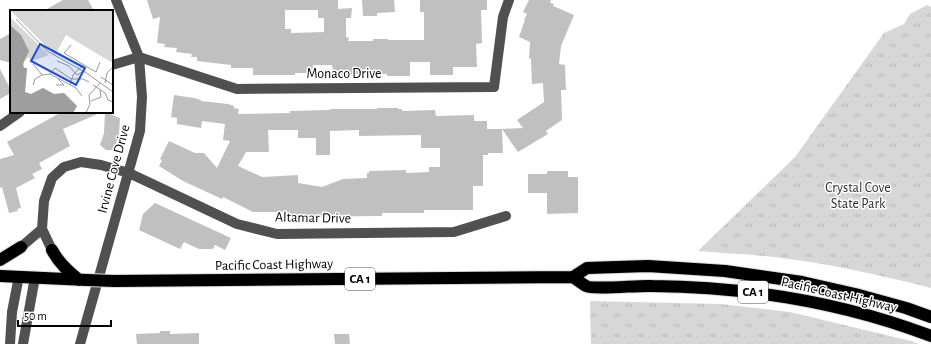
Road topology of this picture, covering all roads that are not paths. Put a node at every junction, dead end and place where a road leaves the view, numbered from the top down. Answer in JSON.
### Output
{"nodes":[{"id":1,"x":116,"y":0,"type":"edge"},
{"id":2,"x":509,"y":0,"type":"edge"},
{"id":3,"x":139,"y":56,"type":"junction"},
{"id":4,"x":113,"y":65,"type":"edge"},
{"id":5,"x":19,"y":113,"type":"edge"},
{"id":6,"x":0,"y":126,"type":"edge"},
{"id":7,"x":129,"y":173,"type":"junction"},
{"id":8,"x":506,"y":216,"type":"dead end"},
{"id":9,"x":42,"y":229,"type":"junction"},
{"id":10,"x":21,"y":247,"type":"joint"},
{"id":11,"x":52,"y":250,"type":"joint"},
{"id":12,"x":0,"y":260,"type":"edge"},
{"id":13,"x":0,"y":276,"type":"edge"},
{"id":14,"x":19,"y":276,"type":"junction"},
{"id":15,"x":35,"y":277,"type":"junction"},
{"id":16,"x":573,"y":277,"type":"junction"},
{"id":17,"x":83,"y":280,"type":"junction"},
{"id":18,"x":931,"y":317,"type":"edge"},
{"id":19,"x":931,"y":336,"type":"edge"},
{"id":20,"x":10,"y":344,"type":"edge"},
{"id":21,"x":23,"y":344,"type":"edge"},
{"id":22,"x":80,"y":344,"type":"edge"}],
"edges":[{"from":1,"to":3,"type":"street","name":"Irvine Cove Drive"},
{"from":2,"to":3,"type":"street","name":"Monaco Drive"},
{"from":3,"to":4,"type":"street"},
{"from":3,"to":7,"type":"street","name":"Irvine Cove Drive"},
{"from":5,"to":6,"type":"street"},
{"from":7,"to":8,"type":"street","name":"Altamar Drive"},
{"from":7,"to":9,"type":"street","name":"Altamar Drive"},
{"from":7,"to":22,"type":"street","name":"Irvine Cove Drive"},
{"from":9,"to":10,"type":"street"},
{"from":9,"to":11,"type":"street"},
{"from":10,"to":12,"type":"highway"},
{"from":11,"to":17,"type":"highway"},
{"from":13,"to":14,"type":"highway","name":"Pacific Coast Highway","number":"CA 1"},
{"from":14,"to":15,"type":"highway","name":"Pacific Coast Highway","number":"CA 1"},
{"from":14,"to":20,"type":"street"},
{"from":15,"to":17,"type":"highway","name":"Pacific Coast Highway","number":"CA 1"},
{"from":15,"to":21,"type":"street"},
{"from":16,"to":17,"type":"highway","name":"Pacific Coast Highway","number":"CA 1","bridge":true},
{"from":16,"to":18,"type":"highway","name":"Pacific Coast Highway","number":"CA 1"},
{"from":16,"to":19,"type":"highway","name":"Pacific Coast Highway","number":"CA 1"}]}
